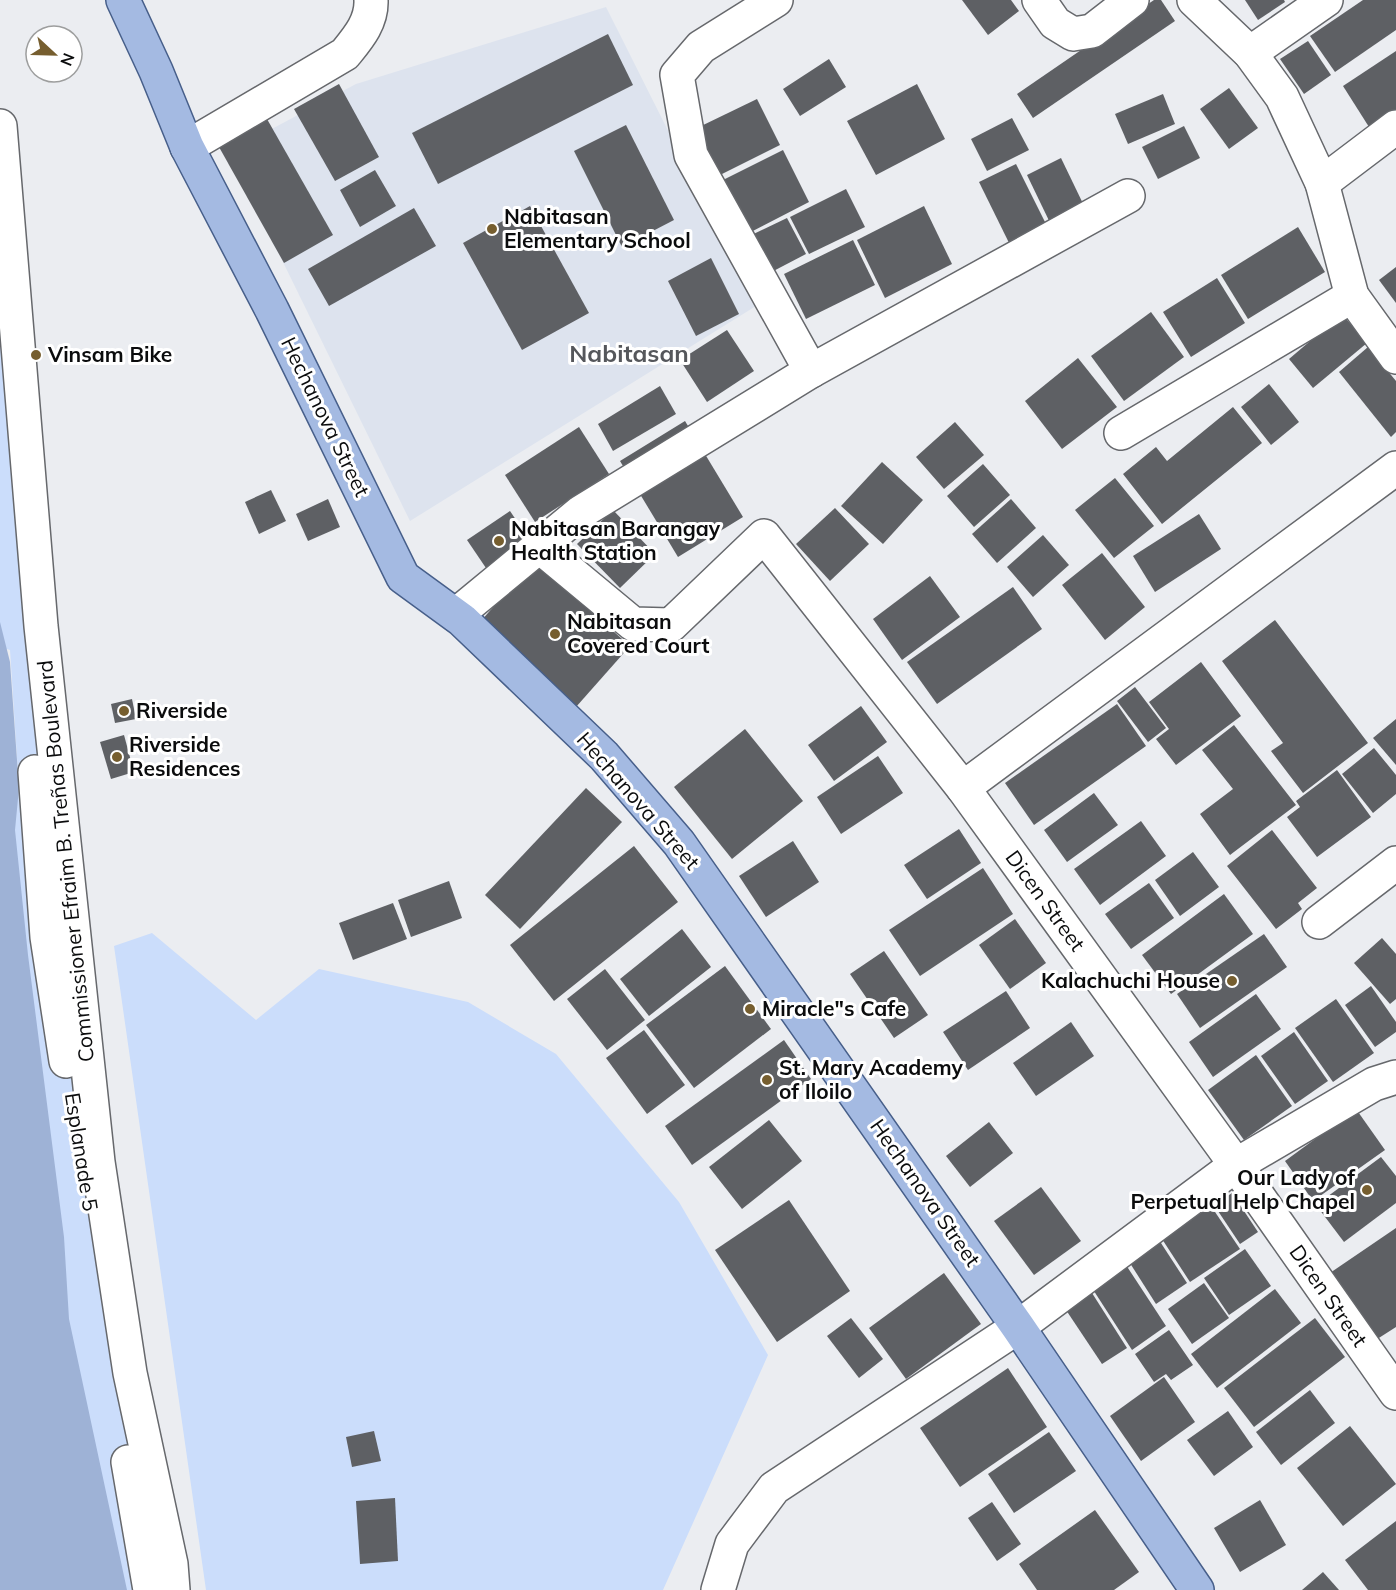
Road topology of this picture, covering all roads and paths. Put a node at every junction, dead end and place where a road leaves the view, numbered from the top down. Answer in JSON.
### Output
{"nodes":[{"id":1,"x":123,"y":0,"type":"edge"},
{"id":2,"x":371,"y":0,"type":"edge"},
{"id":3,"x":776,"y":0,"type":"edge"},
{"id":4,"x":1039,"y":0,"type":"edge"},
{"id":5,"x":1131,"y":0,"type":"edge"},
{"id":6,"x":1194,"y":0,"type":"edge"},
{"id":7,"x":1326,"y":0,"type":"edge"},
{"id":8,"x":1250,"y":53,"type":"junction"},
{"id":9,"x":0,"y":126,"type":"edge"},
{"id":10,"x":1396,"y":127,"type":"edge"},
{"id":11,"x":187,"y":147,"type":"junction"},
{"id":12,"x":1322,"y":183,"type":"junction"},
{"id":13,"x":1128,"y":196,"type":"dead end"},
{"id":14,"x":1352,"y":296,"type":"junction"},
{"id":15,"x":0,"y":353,"type":"edge"},
{"id":16,"x":1396,"y":357,"type":"edge"},
{"id":17,"x":811,"y":371,"type":"junction"},
{"id":18,"x":1121,"y":433,"type":"dead end"},
{"id":19,"x":1396,"y":468,"type":"edge"},
{"id":20,"x":539,"y":546,"type":"junction"},
{"id":21,"x":456,"y":615,"type":"junction"},
{"id":22,"x":963,"y":788,"type":"junction"},
{"id":23,"x":1396,"y":863,"type":"edge"},
{"id":24,"x":1319,"y":922,"type":"dead end"},
{"id":25,"x":1396,"y":1077,"type":"edge"},
{"id":26,"x":1236,"y":1165,"type":"junction"},
{"id":27,"x":1018,"y":1327,"type":"junction"},
{"id":28,"x":1396,"y":1393,"type":"edge"},
{"id":29,"x":150,"y":1590,"type":"edge"},
{"id":30,"x":173,"y":1590,"type":"edge"},
{"id":31,"x":717,"y":1590,"type":"edge"},
{"id":32,"x":1197,"y":1590,"type":"edge"}],
"edges":[{"from":1,"to":11,"type":"main road","name":"Hechanova Street"},
{"from":2,"to":11,"type":"street"},
{"from":3,"to":17,"type":"street"},
{"from":4,"to":5,"type":"street"},
{"from":6,"to":8,"type":"street"},
{"from":7,"to":8,"type":"street"},
{"from":8,"to":12,"type":"street"},
{"from":9,"to":30,"type":"street","name":"Commissioner Efraim B. Treñas Boulevard"},
{"from":10,"to":12,"type":"street"},
{"from":11,"to":21,"type":"main road","name":"Hechanova Street"},
{"from":12,"to":14,"type":"street"},
{"from":13,"to":17,"type":"street"},
{"from":14,"to":16,"type":"street"},
{"from":14,"to":18,"type":"street"},
{"from":15,"to":29,"type":"street","name":"Esplanade 5"},
{"from":17,"to":20,"type":"street"},
{"from":19,"to":22,"type":"street"},
{"from":20,"to":21,"type":"street"},
{"from":20,"to":22,"type":"street","name":"Dicen Street"},
{"from":21,"to":27,"type":"main road","name":"Hechanova Street"},
{"from":22,"to":26,"type":"street","name":"Dicen Street"},
{"from":23,"to":24,"type":"street"},
{"from":25,"to":26,"type":"street"},
{"from":26,"to":27,"type":"street"},
{"from":26,"to":28,"type":"street","name":"Dicen Street"},
{"from":27,"to":31,"type":"street"},
{"from":27,"to":32,"type":"main road","name":"Hechanova Street"}]}
